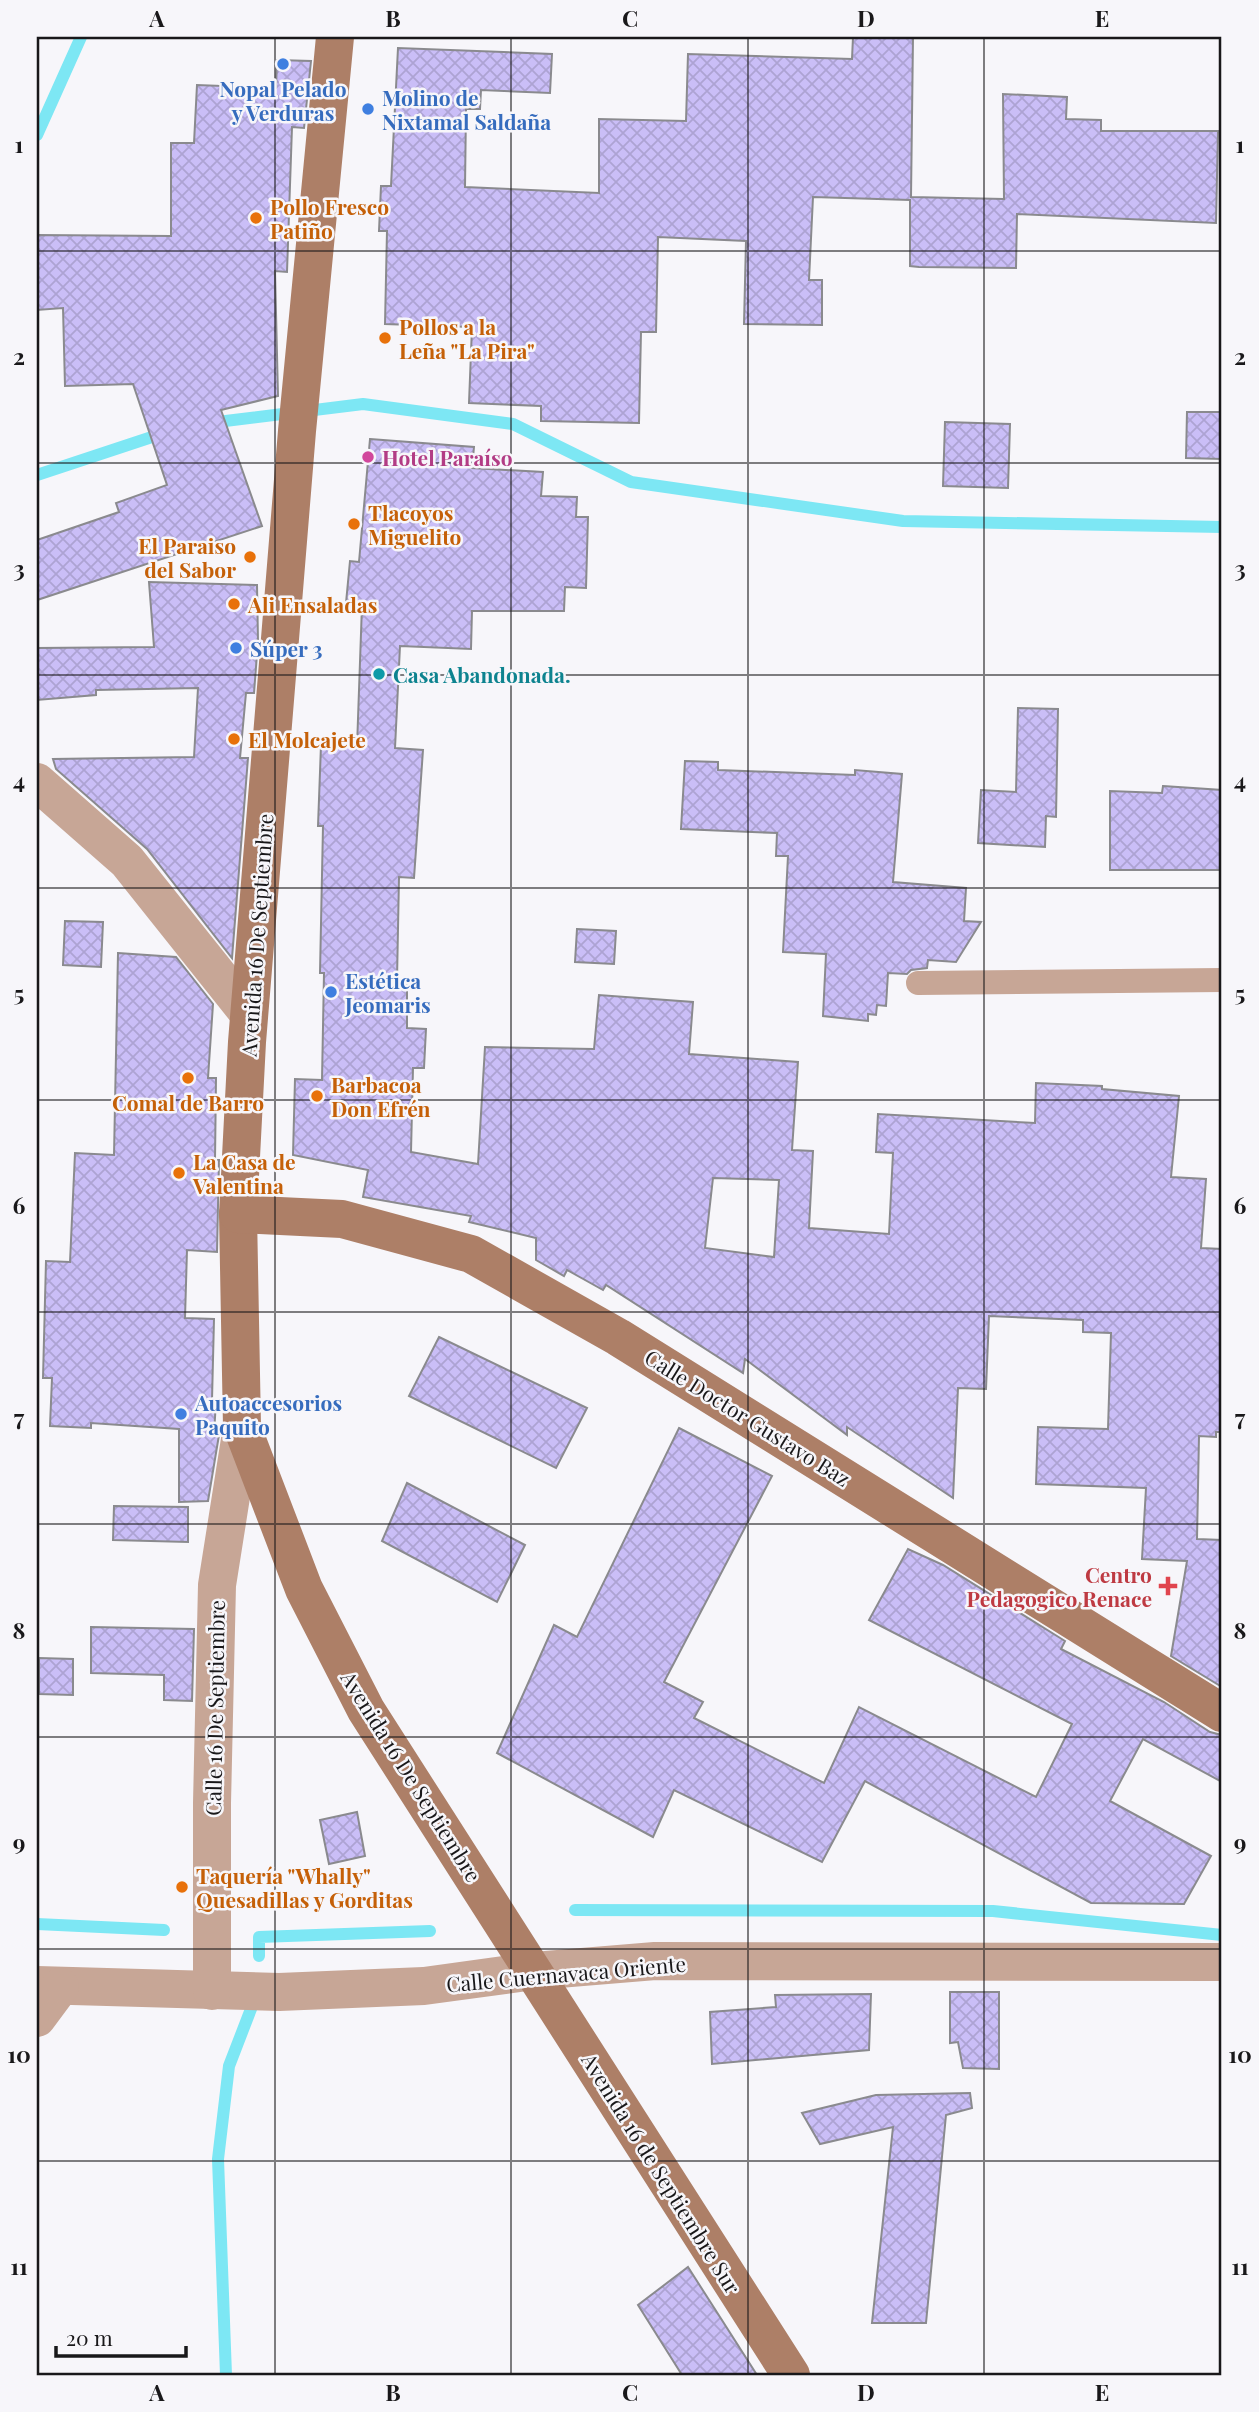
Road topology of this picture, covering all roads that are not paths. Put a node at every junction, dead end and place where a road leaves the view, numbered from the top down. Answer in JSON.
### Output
{"nodes":[{"id":1,"x":335,"y":37,"type":"edge"},
{"id":2,"x":37,"y":782,"type":"edge"},
{"id":3,"x":1222,"y":980,"type":"edge"},
{"id":4,"x":918,"y":983,"type":"dead end"},
{"id":5,"x":249,"y":1014,"type":"junction"},
{"id":6,"x":238,"y":1214,"type":"junction"},
{"id":7,"x":242,"y":1427,"type":"junction"},
{"id":8,"x":1222,"y":1713,"type":"edge"},
{"id":9,"x":1222,"y":1962,"type":"edge"},
{"id":10,"x":534,"y":1971,"type":"junction"},
{"id":11,"x":48,"y":1986,"type":"edge"},
{"id":12,"x":212,"y":1991,"type":"junction"},
{"id":13,"x":37,"y":2018,"type":"edge"},
{"id":14,"x":791,"y":2375,"type":"edge"}],
"edges":[{"from":1,"to":5,"type":"main road","name":"Avenida 16 De Septiembre"},
{"from":2,"to":5,"type":"street"},
{"from":3,"to":4,"type":"lane"},
{"from":5,"to":6,"type":"main road","name":"Avenida 16 De Septiembre"},
{"from":6,"to":7,"type":"main road","name":"Avenida 16 De Septiembre"},
{"from":6,"to":8,"type":"main road","name":"Calle Doctor Gustavo Baz"},
{"from":7,"to":10,"type":"main road","name":"Avenida 16 De Septiembre"},
{"from":7,"to":12,"type":"street","name":"Calle 16 De Septiembre"},
{"from":9,"to":10,"type":"street","name":"Calle Cuernavaca Oriente"},
{"from":10,"to":12,"type":"street","name":"Calle Cuernavaca Oriente"},
{"from":10,"to":14,"type":"main road","name":"Avenida 16 de Septiembre Sur"},
{"from":11,"to":12,"type":"street","name":"Calle Cuernavaca Oriente"},
{"from":11,"to":13,"type":"street"}]}
